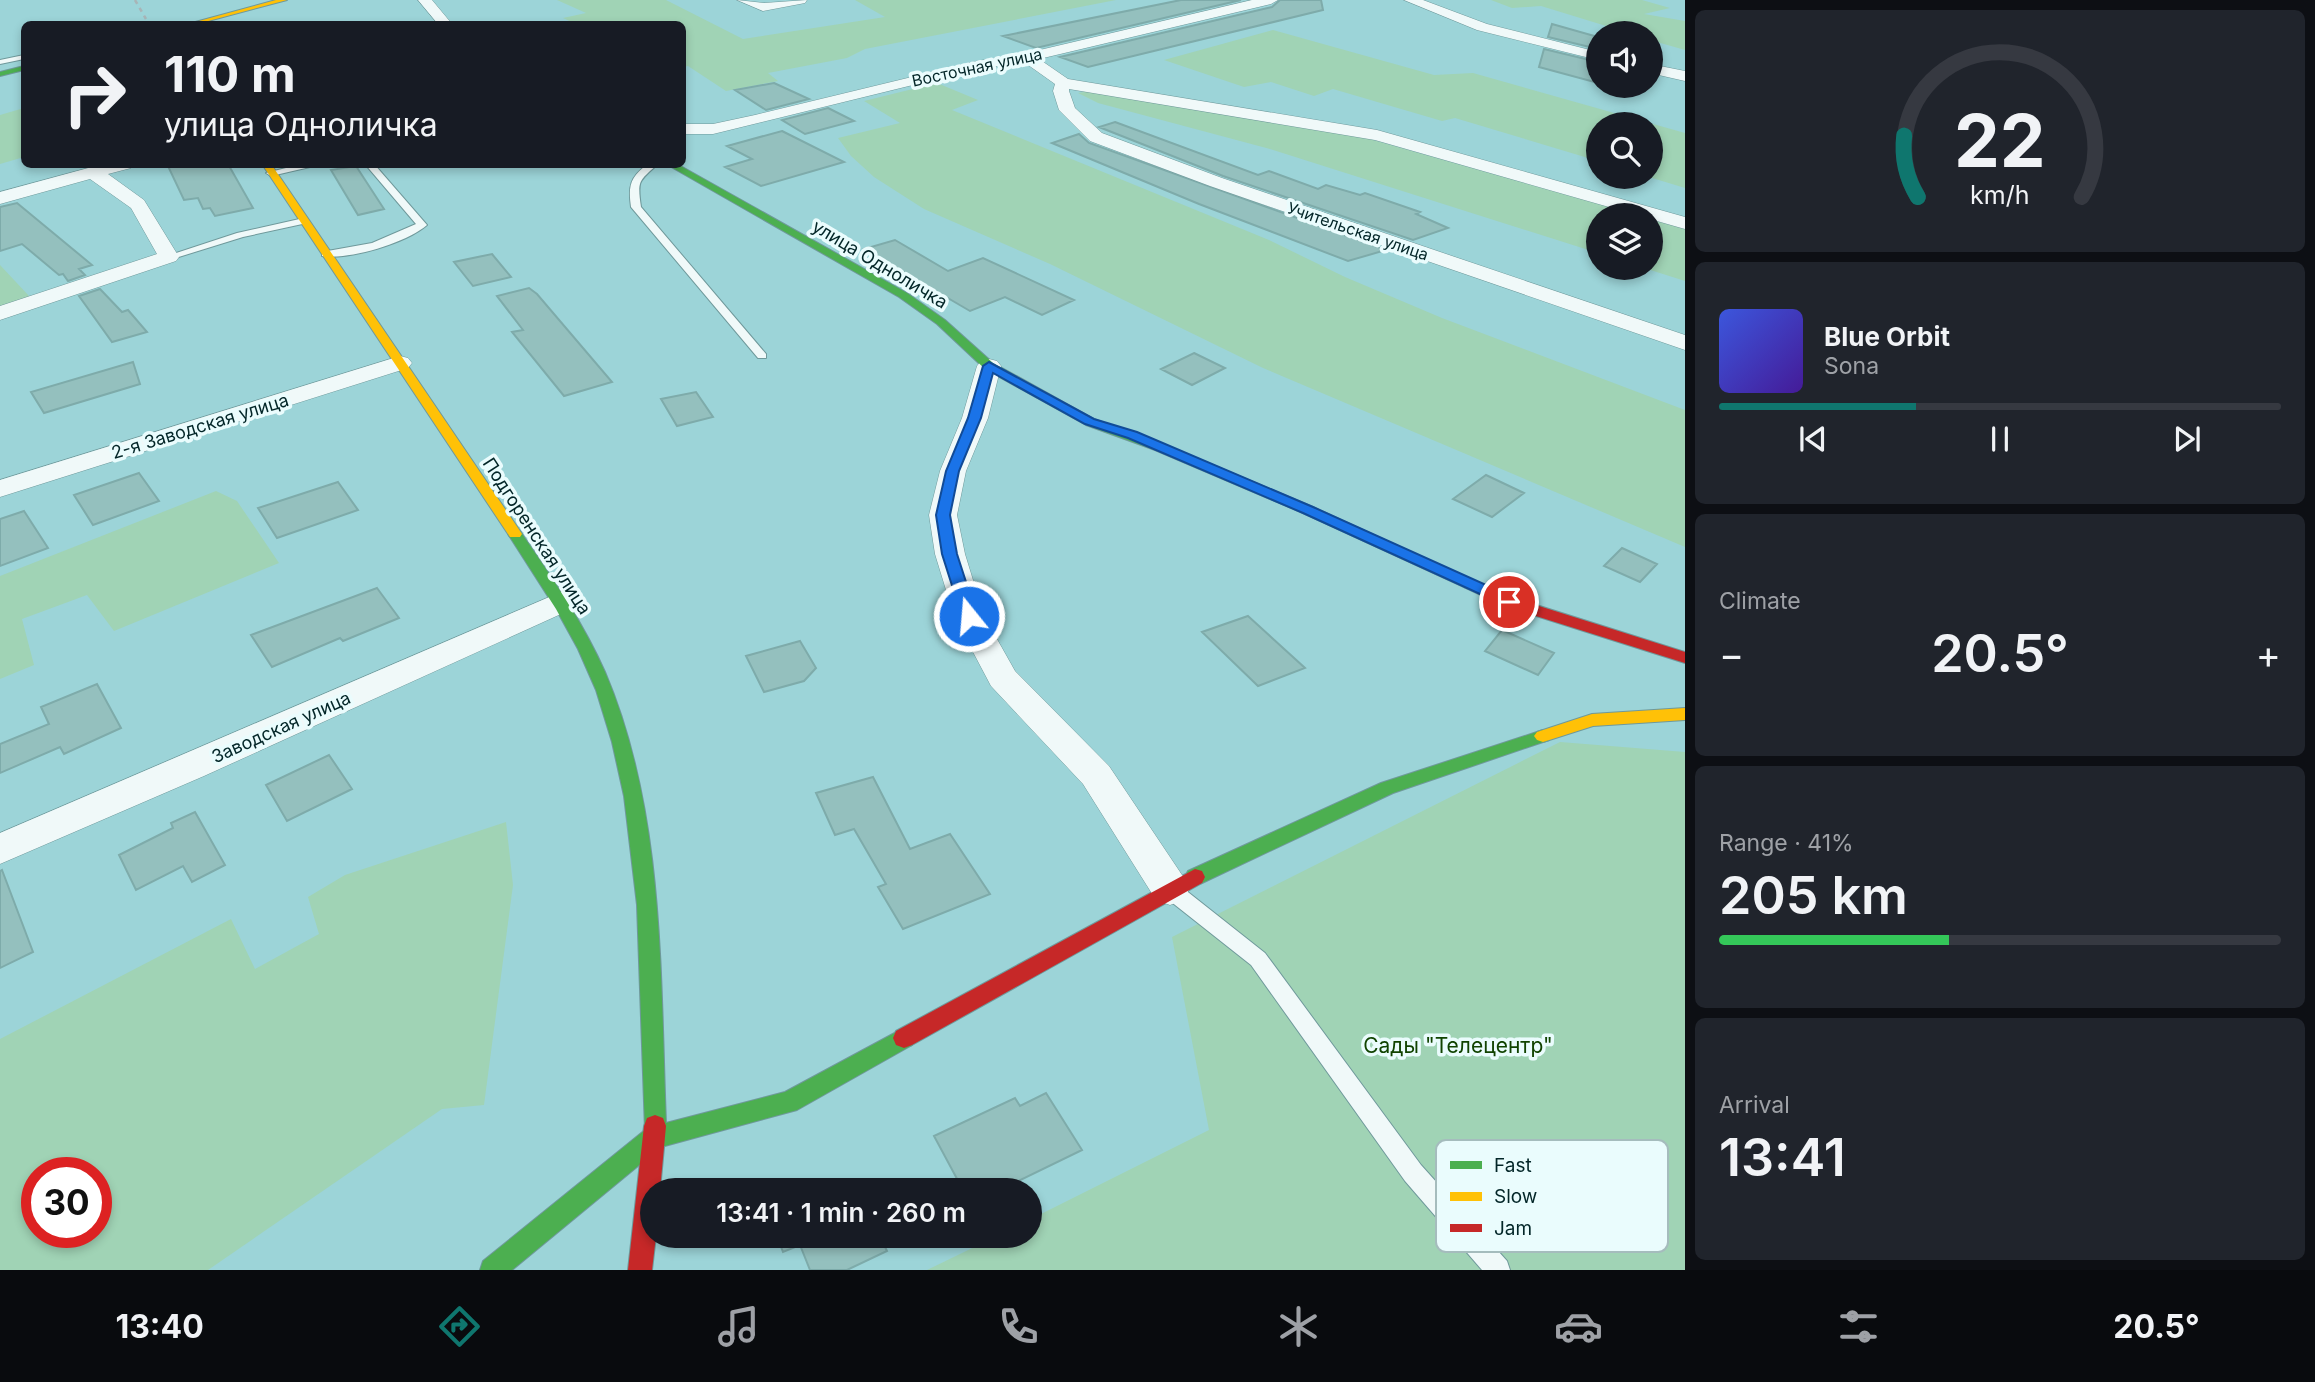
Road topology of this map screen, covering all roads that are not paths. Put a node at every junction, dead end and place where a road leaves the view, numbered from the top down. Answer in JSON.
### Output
{"nodes":[{"id":1,"x":284,"y":0,"type":"edge"},
{"id":2,"x":425,"y":0,"type":"edge"},
{"id":3,"x":744,"y":0,"type":"edge"},
{"id":4,"x":800,"y":0,"type":"edge"},
{"id":5,"x":1271,"y":0,"type":"edge"},
{"id":6,"x":1411,"y":0,"type":"edge"},
{"id":7,"x":203,"y":21,"type":"edge"},
{"id":8,"x":442,"y":21,"type":"edge"},
{"id":9,"x":0,"y":51,"type":"edge"},
{"id":10,"x":1586,"y":53,"type":"edge"},
{"id":11,"x":1027,"y":57,"type":"junction"},
{"id":12,"x":21,"y":61,"type":"edge"},
{"id":13,"x":21,"y":61,"type":"edge"},
{"id":14,"x":0,"y":62,"type":"edge"},
{"id":15,"x":21,"y":62,"type":"edge"},
{"id":16,"x":1663,"y":71,"type":"edge"},
{"id":17,"x":0,"y":75,"type":"edge"},
{"id":18,"x":1685,"y":76,"type":"edge"},
{"id":19,"x":1063,"y":83,"type":"junction"},
{"id":20,"x":686,"y":129,"type":"edge"},
{"id":21,"x":713,"y":129,"type":"junction"},
{"id":22,"x":686,"y":139,"type":"edge"},
{"id":23,"x":111,"y":168,"type":"edge"},
{"id":24,"x":372,"y":168,"type":"edge"},
{"id":25,"x":649,"y":168,"type":"edge"},
{"id":26,"x":677,"y":168,"type":"edge"},
{"id":27,"x":269,"y":169,"type":"edge"},
{"id":28,"x":93,"y":173,"type":"junction"},
{"id":29,"x":0,"y":198,"type":"edge"},
{"id":30,"x":304,"y":221,"type":"junction"},
{"id":31,"x":1685,"y":223,"type":"edge"},
{"id":32,"x":326,"y":254,"type":"junction"},
{"id":33,"x":169,"y":257,"type":"junction"},
{"id":34,"x":0,"y":313,"type":"edge"},
{"id":35,"x":1685,"y":342,"type":"edge"},
{"id":36,"x":762,"y":356,"type":"dead end"},
{"id":37,"x":400,"y":363,"type":"junction"},
{"id":38,"x":989,"y":366,"type":"junction"},
{"id":39,"x":0,"y":489,"type":"edge"},
{"id":40,"x":561,"y":602,"type":"junction"},
{"id":41,"x":1685,"y":658,"type":"edge"},
{"id":42,"x":1685,"y":714,"type":"edge"},
{"id":43,"x":0,"y":849,"type":"edge"},
{"id":44,"x":1171,"y":889,"type":"junction"},
{"id":45,"x":655,"y":1136,"type":"junction"},
{"id":46,"x":1436,"y":1200,"type":"edge"},
{"id":47,"x":492,"y":1270,"type":"edge"},
{"id":48,"x":640,"y":1270,"type":"edge"}],
"edges":[{"from":1,"to":7,"type":"street"},
{"from":2,"to":8,"type":"street"},
{"from":3,"to":4,"type":"street"},
{"from":5,"to":11,"type":"street","name":"Восточная улица"},
{"from":6,"to":10,"type":"street"},
{"from":9,"to":12,"type":"lane"},
{"from":11,"to":19,"type":"street"},
{"from":11,"to":21,"type":"street","name":"Восточная улица"},
{"from":13,"to":14,"type":"lane"},
{"from":15,"to":17,"type":"street"},
{"from":16,"to":18,"type":"street"},
{"from":19,"to":31,"type":"street"},
{"from":19,"to":35,"type":"street","name":"Учительская улица"},
{"from":20,"to":21,"type":"street","name":"Восточная улица"},
{"from":21,"to":22,"type":"street"},
{"from":23,"to":28,"type":"street"},
{"from":24,"to":32,"type":"lane"},
{"from":25,"to":36,"type":"lane"},
{"from":26,"to":38,"type":"street","name":"улица Одноличка"},
{"from":27,"to":30,"type":"street","name":"Подгоренская улица"},
{"from":28,"to":29,"type":"street"},
{"from":28,"to":33,"type":"street"},
{"from":30,"to":32,"type":"street","name":"Подгоренская улица"},
{"from":30,"to":33,"type":"lane"},
{"from":32,"to":37,"type":"street","name":"Подгоренская улица"},
{"from":33,"to":34,"type":"street"},
{"from":37,"to":39,"type":"street","name":"2-я Заводская улица"},
{"from":37,"to":40,"type":"street","name":"Подгоренская улица"},
{"from":38,"to":41,"type":"street","name":"улица Одноличка"},
{"from":38,"to":44,"type":"street"},
{"from":40,"to":43,"type":"street","name":"Заводская улица"},
{"from":40,"to":45,"type":"street","name":"Подгоренская улица"},
{"from":42,"to":44,"type":"street"},
{"from":44,"to":45,"type":"street"},
{"from":44,"to":46,"type":"lane"},
{"from":45,"to":47,"type":"street"},
{"from":45,"to":48,"type":"street","name":"Подгоренская улица"}]}
